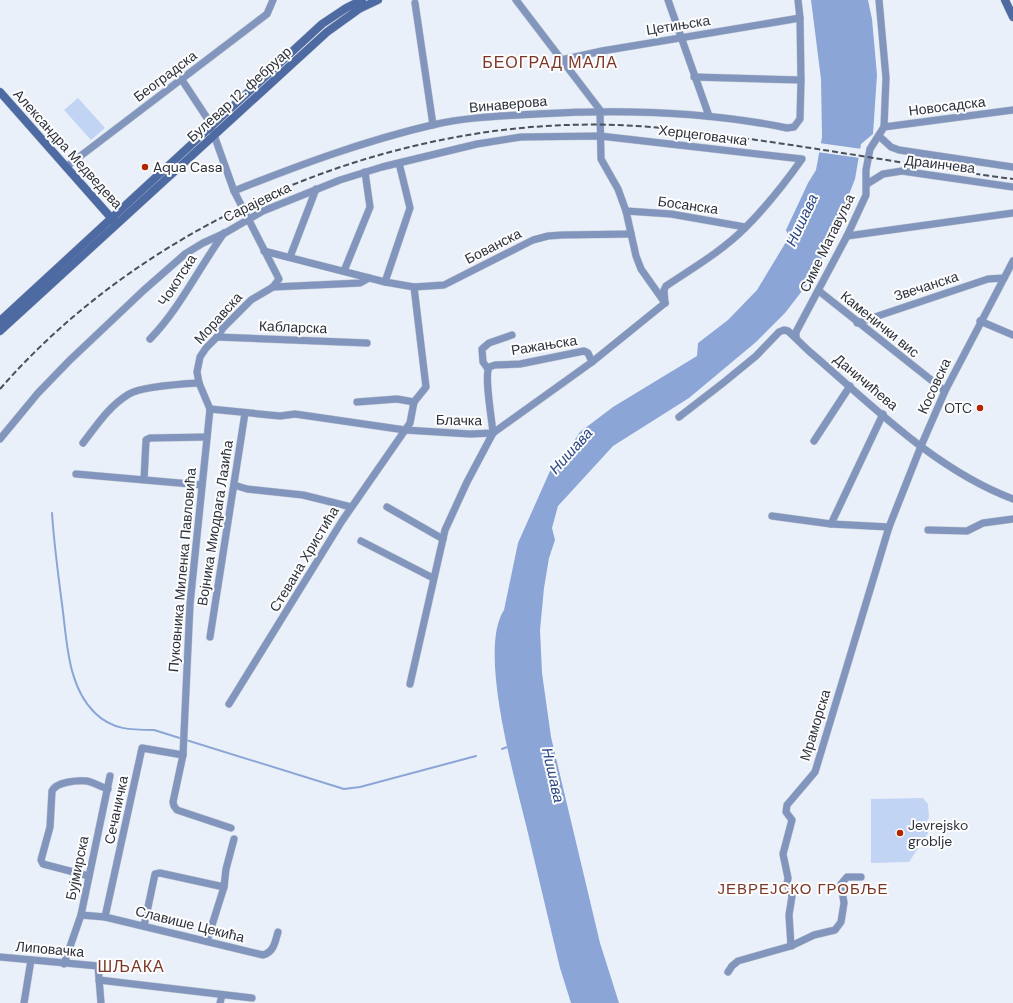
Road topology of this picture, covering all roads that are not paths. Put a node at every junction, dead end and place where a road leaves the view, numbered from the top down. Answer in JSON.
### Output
{"nodes":[{"id":1,"x":274,"y":0,"type":"edge"},
{"id":2,"x":362,"y":0,"type":"edge"},
{"id":3,"x":378,"y":0,"type":"edge"},
{"id":4,"x":516,"y":0,"type":"edge"},
{"id":5,"x":668,"y":0,"type":"edge"},
{"id":6,"x":798,"y":0,"type":"edge"},
{"id":7,"x":879,"y":0,"type":"edge"},
{"id":8,"x":1005,"y":0,"type":"edge"},
{"id":9,"x":415,"y":3,"type":"dead end"},
{"id":10,"x":1013,"y":17,"type":"edge"},
{"id":11,"x":800,"y":18,"type":"junction"},
{"id":12,"x":681,"y":38,"type":"junction"},
{"id":13,"x":561,"y":60,"type":"junction"},
{"id":14,"x":694,"y":77,"type":"junction"},
{"id":15,"x":182,"y":80,"type":"junction"},
{"id":16,"x":801,"y":80,"type":"junction"},
{"id":17,"x":0,"y":92,"type":"edge"},
{"id":18,"x":600,"y":110,"type":"junction"},
{"id":19,"x":1013,"y":110,"type":"edge"},
{"id":20,"x":709,"y":116,"type":"junction"},
{"id":21,"x":433,"y":125,"type":"junction"},
{"id":22,"x":884,"y":127,"type":"junction"},
{"id":23,"x":212,"y":131,"type":"junction"},
{"id":24,"x":600,"y":136,"type":"junction"},
{"id":25,"x":879,"y":136,"type":"junction"},
{"id":26,"x":399,"y":163,"type":"junction"},
{"id":27,"x":66,"y":167,"type":"junction"},
{"id":28,"x":1013,"y":167,"type":"edge"},
{"id":29,"x":365,"y":172,"type":"junction"},
{"id":30,"x":867,"y":184,"type":"junction"},
{"id":31,"x":1013,"y":187,"type":"edge"},
{"id":32,"x":316,"y":189,"type":"junction"},
{"id":33,"x":234,"y":191,"type":"junction"},
{"id":34,"x":626,"y":211,"type":"junction"},
{"id":35,"x":1013,"y":212,"type":"edge"},
{"id":36,"x":249,"y":218,"type":"junction"},
{"id":37,"x":114,"y":220,"type":"junction"},
{"id":38,"x":745,"y":227,"type":"junction"},
{"id":39,"x":225,"y":233,"type":"junction"},
{"id":40,"x":631,"y":234,"type":"junction"},
{"id":41,"x":847,"y":236,"type":"junction"},
{"id":42,"x":264,"y":251,"type":"junction"},
{"id":43,"x":290,"y":257,"type":"junction"},
{"id":44,"x":1013,"y":261,"type":"edge"},
{"id":45,"x":344,"y":271,"type":"junction"},
{"id":46,"x":369,"y":278,"type":"junction"},
{"id":47,"x":1004,"y":278,"type":"junction"},
{"id":48,"x":385,"y":282,"type":"junction"},
{"id":49,"x":274,"y":286,"type":"junction"},
{"id":50,"x":414,"y":286,"type":"junction"},
{"id":51,"x":819,"y":291,"type":"junction"},
{"id":52,"x":665,"y":303,"type":"junction"},
{"id":53,"x":0,"y":320,"type":"edge"},
{"id":54,"x":980,"y":321,"type":"junction"},
{"id":55,"x":857,"y":323,"type":"junction"},
{"id":56,"x":0,"y":332,"type":"edge"},
{"id":57,"x":512,"y":335,"type":"dead end"},
{"id":58,"x":1013,"y":335,"type":"edge"},
{"id":59,"x":217,"y":337,"type":"junction"},
{"id":60,"x":796,"y":337,"type":"junction"},
{"id":61,"x":150,"y":339,"type":"dead end"},
{"id":62,"x":367,"y":343,"type":"dead end"},
{"id":63,"x":592,"y":362,"type":"junction"},
{"id":64,"x":488,"y":369,"type":"junction"},
{"id":65,"x":199,"y":383,"type":"junction"},
{"id":66,"x":850,"y":386,"type":"junction"},
{"id":67,"x":945,"y":391,"type":"junction"},
{"id":68,"x":357,"y":402,"type":"dead end"},
{"id":69,"x":414,"y":402,"type":"junction"},
{"id":70,"x":210,"y":409,"type":"junction"},
{"id":71,"x":245,"y":413,"type":"junction"},
{"id":72,"x":883,"y":414,"type":"junction"},
{"id":73,"x":679,"y":417,"type":"dead end"},
{"id":74,"x":405,"y":430,"type":"junction"},
{"id":75,"x":493,"y":433,"type":"junction"},
{"id":76,"x":207,"y":437,"type":"junction"},
{"id":77,"x":0,"y":439,"type":"edge"},
{"id":78,"x":814,"y":441,"type":"dead end"},
{"id":79,"x":83,"y":443,"type":"dead end"},
{"id":80,"x":921,"y":446,"type":"junction"},
{"id":81,"x":76,"y":474,"type":"dead end"},
{"id":82,"x":144,"y":480,"type":"junction"},
{"id":83,"x":202,"y":485,"type":"junction"},
{"id":84,"x":234,"y":485,"type":"junction"},
{"id":85,"x":1013,"y":499,"type":"edge"},
{"id":86,"x":351,"y":507,"type":"junction"},
{"id":87,"x":387,"y":507,"type":"dead end"},
{"id":88,"x":772,"y":516,"type":"dead end"},
{"id":89,"x":1013,"y":519,"type":"edge"},
{"id":90,"x":831,"y":524,"type":"junction"},
{"id":91,"x":888,"y":527,"type":"junction"},
{"id":92,"x":928,"y":530,"type":"dead end"},
{"id":93,"x":443,"y":539,"type":"junction"},
{"id":94,"x":361,"y":541,"type":"dead end"},
{"id":95,"x":434,"y":578,"type":"junction"},
{"id":96,"x":210,"y":636,"type":"dead end"},
{"id":97,"x":410,"y":684,"type":"dead end"},
{"id":98,"x":229,"y":704,"type":"dead end"},
{"id":99,"x":183,"y":755,"type":"junction"},
{"id":100,"x":110,"y":776,"type":"dead end"},
{"id":101,"x":108,"y":789,"type":"junction"},
{"id":102,"x":231,"y":828,"type":"dead end"},
{"id":103,"x":234,"y":839,"type":"dead end"},
{"id":104,"x":89,"y":876,"type":"junction"},
{"id":105,"x":861,"y":877,"type":"dead end"},
{"id":106,"x":224,"y":887,"type":"junction"},
{"id":107,"x":81,"y":915,"type":"junction"},
{"id":108,"x":105,"y":917,"type":"junction"},
{"id":109,"x":144,"y":926,"type":"junction"},
{"id":110,"x":278,"y":932,"type":"dead end"},
{"id":111,"x":207,"y":941,"type":"junction"},
{"id":112,"x":791,"y":946,"type":"junction"},
{"id":113,"x":0,"y":957,"type":"edge"},
{"id":114,"x":31,"y":960,"type":"junction"},
{"id":115,"x":64,"y":964,"type":"junction"},
{"id":116,"x":728,"y":972,"type":"dead end"},
{"id":117,"x":99,"y":980,"type":"junction"},
{"id":118,"x":222,"y":995,"type":"junction"},
{"id":119,"x":252,"y":998,"type":"dead end"},
{"id":120,"x":24,"y":1003,"type":"edge"},
{"id":121,"x":101,"y":1003,"type":"edge"},
{"id":122,"x":220,"y":1003,"type":"edge"}],
"edges":[{"from":1,"to":15,"type":"street","name":"Београдска"},
{"from":2,"to":23,"type":"main road","name":"Булевар 12. фебруар"},
{"from":3,"to":23,"type":"main road","name":"Булевар 12. фебруар"},
{"from":4,"to":13,"type":"street"},
{"from":5,"to":12,"type":"street"},
{"from":6,"to":11,"type":"street"},
{"from":7,"to":22,"type":"street"},
{"from":8,"to":10,"type":"main road"},
{"from":9,"to":21,"type":"street"},
{"from":11,"to":12,"type":"street","name":"Цетињска"},
{"from":11,"to":16,"type":"street"},
{"from":12,"to":13,"type":"street","name":"Цетињска"},
{"from":12,"to":14,"type":"street"},
{"from":13,"to":18,"type":"street"},
{"from":14,"to":16,"type":"street"},
{"from":14,"to":20,"type":"street"},
{"from":15,"to":23,"type":"street"},
{"from":15,"to":27,"type":"street","name":"Београдска"},
{"from":16,"to":20,"type":"street","name":"Винаверова"},
{"from":17,"to":27,"type":"main road","name":"Александра Медведева"},
{"from":18,"to":20,"type":"street","name":"Винаверова"},
{"from":18,"to":21,"type":"street","name":"Винаверова"},
{"from":18,"to":24,"type":"street"},
{"from":19,"to":22,"type":"street","name":"Новосадска"},
{"from":21,"to":33,"type":"street","name":"Винаверова"},
{"from":22,"to":25,"type":"street"},
{"from":23,"to":33,"type":"street"},
{"from":23,"to":37,"type":"main road","name":"Булевар 12. фебруар"},
{"from":24,"to":26,"type":"street","name":"Сарајевска"},
{"from":24,"to":34,"type":"street"},
{"from":24,"to":38,"type":"street","name":"Херцеговачка"},
{"from":25,"to":28,"type":"street"},
{"from":25,"to":30,"type":"street","name":"Симе Матавуља"},
{"from":26,"to":29,"type":"street","name":"Сарајевска"},
{"from":26,"to":48,"type":"street"},
{"from":27,"to":37,"type":"main road","name":"Александра Медведева"},
{"from":29,"to":32,"type":"street","name":"Сарајевска"},
{"from":29,"to":45,"type":"street"},
{"from":30,"to":31,"type":"street","name":"Драинчева"},
{"from":30,"to":41,"type":"street","name":"Симе Матавуља"},
{"from":32,"to":36,"type":"street","name":"Сарајевска"},
{"from":32,"to":43,"type":"street"},
{"from":33,"to":36,"type":"street"},
{"from":34,"to":38,"type":"street","name":"Босанска"},
{"from":34,"to":40,"type":"street"},
{"from":35,"to":41,"type":"street"},
{"from":36,"to":39,"type":"street","name":"Сарајевска"},
{"from":36,"to":42,"type":"street"},
{"from":37,"to":53,"type":"main road","name":"Булевар 12. фебруар"},
{"from":37,"to":56,"type":"main road","name":"Булевар 12. фебруар"},
{"from":38,"to":52,"type":"street"},
{"from":39,"to":61,"type":"street","name":"Чокотска"},
{"from":39,"to":77,"type":"street","name":"Сарајевска"},
{"from":40,"to":50,"type":"street","name":"Бованска"},
{"from":40,"to":52,"type":"street"},
{"from":41,"to":51,"type":"street","name":"Симе Матавуља"},
{"from":42,"to":43,"type":"street","name":"Бованска"},
{"from":42,"to":49,"type":"street"},
{"from":43,"to":45,"type":"street","name":"Бованска"},
{"from":44,"to":47,"type":"street","name":"Косовска"},
{"from":45,"to":46,"type":"street","name":"Бованска"},
{"from":46,"to":48,"type":"street","name":"Бованска"},
{"from":46,"to":49,"type":"street","name":"Бованска"},
{"from":47,"to":54,"type":"street","name":"Косовска"},
{"from":47,"to":55,"type":"street","name":"Звечанска"},
{"from":48,"to":50,"type":"street","name":"Бованска"},
{"from":49,"to":59,"type":"street","name":"Моравска"},
{"from":50,"to":69,"type":"street"},
{"from":51,"to":55,"type":"street","name":"Каменички вис"},
{"from":51,"to":60,"type":"street","name":"Симе Матавуља"},
{"from":52,"to":63,"type":"street","name":"Блачка"},
{"from":54,"to":58,"type":"street"},
{"from":54,"to":67,"type":"street","name":"Косовска"},
{"from":55,"to":67,"type":"street","name":"Каменички вис"},
{"from":57,"to":64,"type":"street"},
{"from":59,"to":62,"type":"street","name":"Кабларска"},
{"from":59,"to":65,"type":"street","name":"Моравска"},
{"from":60,"to":66,"type":"street","name":"Даничићева"},
{"from":60,"to":73,"type":"street"},
{"from":63,"to":64,"type":"street","name":"Ражањска"},
{"from":63,"to":75,"type":"street","name":"Блачка"},
{"from":64,"to":75,"type":"street"},
{"from":65,"to":70,"type":"street","name":"Моравска"},
{"from":65,"to":79,"type":"street"},
{"from":66,"to":72,"type":"street","name":"Даничићева"},
{"from":66,"to":78,"type":"street"},
{"from":67,"to":80,"type":"street","name":"Косовска"},
{"from":68,"to":69,"type":"street"},
{"from":69,"to":74,"type":"street","name":"Стевана Христића"},
{"from":70,"to":71,"type":"street","name":"Блачка"},
{"from":70,"to":76,"type":"street","name":"Пуковника Миленка Павловића"},
{"from":71,"to":74,"type":"street","name":"Блачка"},
{"from":71,"to":84,"type":"street","name":"Војника Миодрага Лазића"},
{"from":72,"to":80,"type":"street","name":"Даничићева"},
{"from":72,"to":90,"type":"street"},
{"from":74,"to":75,"type":"street","name":"Блачка"},
{"from":74,"to":86,"type":"street","name":"Стевана Христића"},
{"from":75,"to":93,"type":"street"},
{"from":76,"to":82,"type":"street"},
{"from":76,"to":83,"type":"street","name":"Пуковника Миленка Павловића"},
{"from":80,"to":85,"type":"street","name":"Даничићева"},
{"from":80,"to":91,"type":"street","name":"Косовска"},
{"from":81,"to":82,"type":"street"},
{"from":82,"to":83,"type":"street"},
{"from":83,"to":99,"type":"street","name":"Пуковника Миленка Павловића"},
{"from":84,"to":86,"type":"street"},
{"from":84,"to":96,"type":"street","name":"Војника Миодрага Лазића"},
{"from":86,"to":98,"type":"street","name":"Стевана Христића"},
{"from":87,"to":93,"type":"street"},
{"from":88,"to":90,"type":"street"},
{"from":89,"to":92,"type":"street"},
{"from":90,"to":91,"type":"street"},
{"from":91,"to":112,"type":"street","name":"Мраморска"},
{"from":93,"to":95,"type":"street"},
{"from":94,"to":95,"type":"street"},
{"from":95,"to":97,"type":"street"},
{"from":99,"to":102,"type":"street","name":"Пуковника Миленка Павловића"},
{"from":99,"to":108,"type":"street","name":"Сечаничка"},
{"from":100,"to":101,"type":"street","name":"Бујмирска"},
{"from":101,"to":104,"type":"street","name":"Бујмирска"},
{"from":101,"to":104,"type":"street"},
{"from":103,"to":106,"type":"street"},
{"from":104,"to":107,"type":"street","name":"Бујмирска"},
{"from":105,"to":112,"type":"street"},
{"from":106,"to":109,"type":"street"},
{"from":106,"to":111,"type":"street"},
{"from":107,"to":108,"type":"street","name":"Славише Цекића"},
{"from":107,"to":115,"type":"street","name":"Бујмирска"},
{"from":108,"to":109,"type":"street","name":"Славише Цекића"},
{"from":109,"to":111,"type":"street","name":"Славише Цекића"},
{"from":110,"to":111,"type":"street","name":"Славише Цекића"},
{"from":112,"to":116,"type":"street"},
{"from":113,"to":114,"type":"street","name":"Липовачка"},
{"from":114,"to":115,"type":"street","name":"Липовачка"},
{"from":114,"to":120,"type":"street"},
{"from":115,"to":117,"type":"street","name":"Липовачка"},
{"from":117,"to":118,"type":"street"},
{"from":117,"to":121,"type":"street"},
{"from":118,"to":119,"type":"street"},
{"from":118,"to":122,"type":"street"}]}
